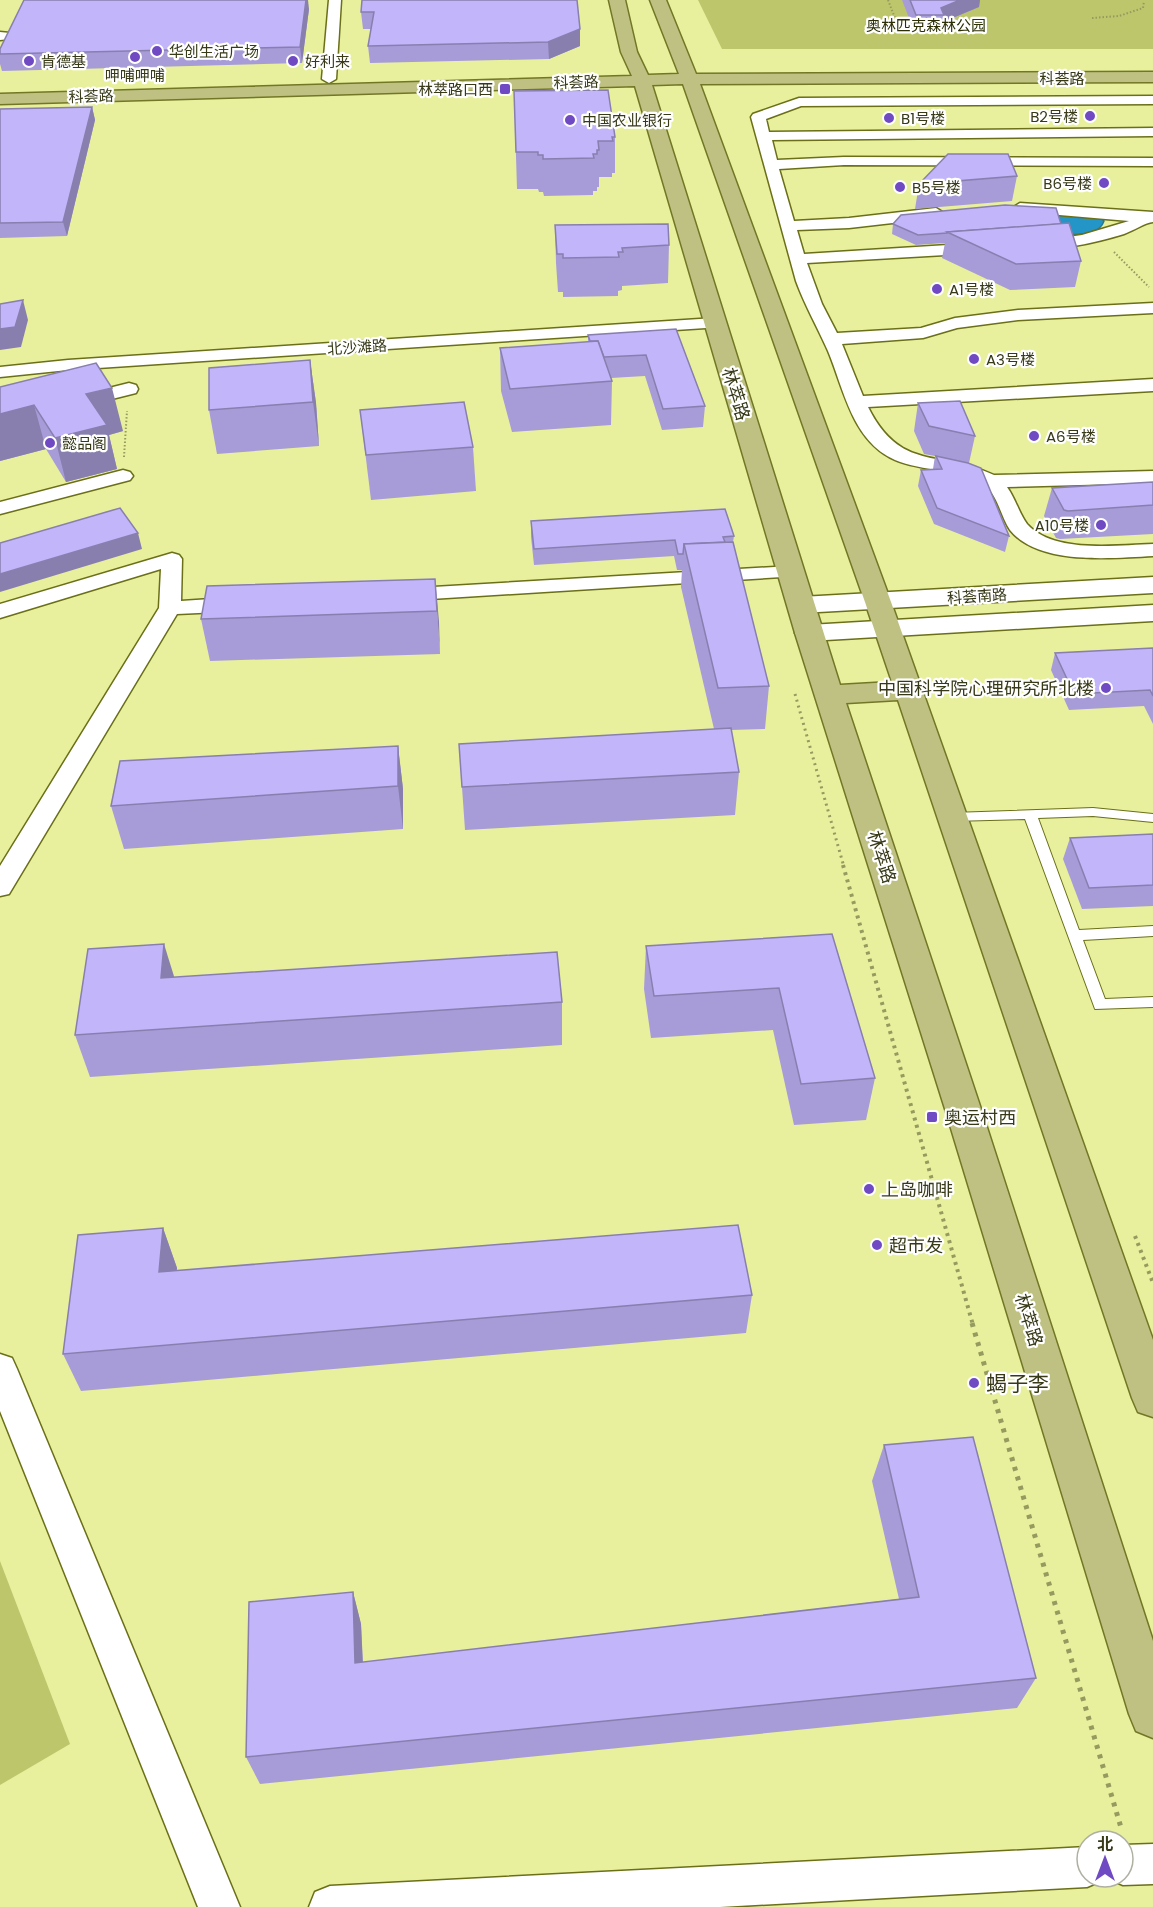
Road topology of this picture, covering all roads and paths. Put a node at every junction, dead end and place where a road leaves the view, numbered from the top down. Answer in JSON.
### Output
{"nodes":[{"id":1,"x":335,"y":0,"type":"edge"},
{"id":2,"x":617,"y":0,"type":"edge"},
{"id":3,"x":658,"y":0,"type":"edge"},
{"id":4,"x":888,"y":0,"type":"edge"},
{"id":5,"x":1144,"y":1,"type":"edge"},
{"id":6,"x":895,"y":18,"type":"dead end"},
{"id":7,"x":1092,"y":18,"type":"dead end"},
{"id":8,"x":1153,"y":68,"type":"edge"},
{"id":9,"x":1153,"y":77,"type":"edge"},
{"id":10,"x":329,"y":79,"type":"junction"},
{"id":11,"x":0,"y":89,"type":"edge"},
{"id":12,"x":669,"y":90,"type":"junction"},
{"id":13,"x":0,"y":99,"type":"edge"},
{"id":14,"x":1153,"y":100,"type":"edge"},
{"id":15,"x":1153,"y":132,"type":"edge"},
{"id":16,"x":763,"y":136,"type":"junction"},
{"id":17,"x":1153,"y":162,"type":"edge"},
{"id":18,"x":771,"y":165,"type":"junction"},
{"id":19,"x":1003,"y":208,"type":"edge"},
{"id":20,"x":955,"y":212,"type":"edge"},
{"id":21,"x":1153,"y":218,"type":"edge"},
{"id":22,"x":788,"y":226,"type":"junction"},
{"id":23,"x":1099,"y":236,"type":"junction"},
{"id":24,"x":1020,"y":246,"type":"edge"},
{"id":25,"x":998,"y":247,"type":"edge"},
{"id":26,"x":798,"y":259,"type":"junction"},
{"id":27,"x":1153,"y":292,"type":"edge"},
{"id":28,"x":1153,"y":308,"type":"edge"},
{"id":29,"x":715,"y":324,"type":"junction"},
{"id":30,"x":830,"y":339,"type":"junction"},
{"id":31,"x":0,"y":372,"type":"edge"},
{"id":32,"x":1153,"y":386,"type":"edge"},
{"id":33,"x":129,"y":389,"type":"joint"},
{"id":34,"x":855,"y":402,"type":"junction"},
{"id":35,"x":64,"y":405,"type":"edge"},
{"id":36,"x":123,"y":476,"type":"joint"},
{"id":37,"x":1153,"y":477,"type":"edge"},
{"id":38,"x":993,"y":481,"type":"junction"},
{"id":39,"x":0,"y":508,"type":"edge"},
{"id":40,"x":1153,"y":550,"type":"edge"},
{"id":41,"x":791,"y":572,"type":"junction"},
{"id":42,"x":1153,"y":585,"type":"edge"},
{"id":43,"x":382,"y":596,"type":"edge"},
{"id":44,"x":264,"y":602,"type":"edge"},
{"id":45,"x":878,"y":602,"type":"junction"},
{"id":46,"x":170,"y":608,"type":"junction"},
{"id":47,"x":0,"y":611,"type":"edge"},
{"id":48,"x":1153,"y":613,"type":"edge"},
{"id":49,"x":805,"y":619,"type":"junction"},
{"id":50,"x":887,"y":629,"type":"junction"},
{"id":51,"x":908,"y":690,"type":"junction"},
{"id":52,"x":794,"y":691,"type":"dead end"},
{"id":53,"x":829,"y":695,"type":"junction"},
{"id":54,"x":1030,"y":814,"type":"junction"},
{"id":55,"x":952,"y":817,"type":"junction"},
{"id":56,"x":1153,"y":818,"type":"edge"},
{"id":57,"x":0,"y":887,"type":"edge"},
{"id":58,"x":1153,"y":931,"type":"edge"},
{"id":59,"x":1075,"y":935,"type":"junction"},
{"id":60,"x":1153,"y":1002,"type":"edge"},
{"id":61,"x":0,"y":1369,"type":"edge"},
{"id":62,"x":1153,"y":1398,"type":"edge"},
{"id":63,"x":1153,"y":1714,"type":"edge"},
{"id":64,"x":1136,"y":1865,"type":"edge"},
{"id":65,"x":1075,"y":1868,"type":"edge"},
{"id":66,"x":219,"y":1907,"type":"edge"},
{"id":67,"x":330,"y":1907,"type":"edge"}],
"edges":[{"from":1,"to":10,"type":"street"},
{"from":2,"to":12,"type":"main road","name":"林萃路"},
{"from":3,"to":12,"type":"main road","name":"林萃路"},
{"from":4,"to":6,"type":"path"},
{"from":5,"to":7,"type":"path"},
{"from":8,"to":12,"type":"main road","name":"科荟路"},
{"from":9,"to":12,"type":"main road","name":"科荟路"},
{"from":10,"to":11,"type":"main road","name":"科荟路"},
{"from":10,"to":12,"type":"main road","name":"科荟路"},
{"from":12,"to":13,"type":"main road","name":"科荟路"},
{"from":12,"to":29,"type":"main road","name":"林萃路"},
{"from":12,"to":45,"type":"main road","name":"林萃路"},
{"from":14,"to":16,"type":"street"},
{"from":15,"to":16,"type":"street"},
{"from":16,"to":18,"type":"street"},
{"from":17,"to":18,"type":"street"},
{"from":18,"to":22,"type":"street"},
{"from":19,"to":21,"type":"street"},
{"from":20,"to":22,"type":"street"},
{"from":21,"to":23,"type":"street"},
{"from":22,"to":26,"type":"street"},
{"from":23,"to":24,"type":"street"},
{"from":23,"to":27,"type":"path"},
{"from":25,"to":26,"type":"street"},
{"from":26,"to":30,"type":"street"},
{"from":28,"to":30,"type":"street"},
{"from":29,"to":31,"type":"street","name":"北沙滩路"},
{"from":29,"to":41,"type":"main road","name":"林萃路"},
{"from":30,"to":34,"type":"street"},
{"from":32,"to":34,"type":"street"},
{"from":33,"to":35,"type":"street"},
{"from":33,"to":36,"type":"path"},
{"from":34,"to":38,"type":"street"},
{"from":36,"to":39,"type":"street"},
{"from":37,"to":38,"type":"street"},
{"from":38,"to":40,"type":"street"},
{"from":41,"to":43,"type":"street"},
{"from":41,"to":49,"type":"main road","name":"林萃路"},
{"from":42,"to":45,"type":"street","name":"科荟南路"},
{"from":44,"to":46,"type":"street"},
{"from":45,"to":49,"type":"street","name":"科荟南路"},
{"from":45,"to":50,"type":"main road","name":"林萃路"},
{"from":46,"to":47,"type":"street"},
{"from":46,"to":57,"type":"street"},
{"from":48,"to":50,"type":"street","name":"科荟南路"},
{"from":49,"to":50,"type":"street","name":"科荟南路"},
{"from":49,"to":53,"type":"main road","name":"林萃路"},
{"from":50,"to":51,"type":"main road","name":"林萃路"},
{"from":51,"to":53,"type":"main road"},
{"from":51,"to":55,"type":"main road","name":"林萃路"},
{"from":52,"to":64,"type":"path"},
{"from":53,"to":63,"type":"main road","name":"林萃路"},
{"from":54,"to":55,"type":"lane"},
{"from":54,"to":56,"type":"lane"},
{"from":54,"to":59,"type":"lane"},
{"from":55,"to":62,"type":"main road","name":"林萃路"},
{"from":58,"to":59,"type":"lane"},
{"from":59,"to":60,"type":"lane"},
{"from":61,"to":66,"type":"street"},
{"from":65,"to":67,"type":"street"}]}
